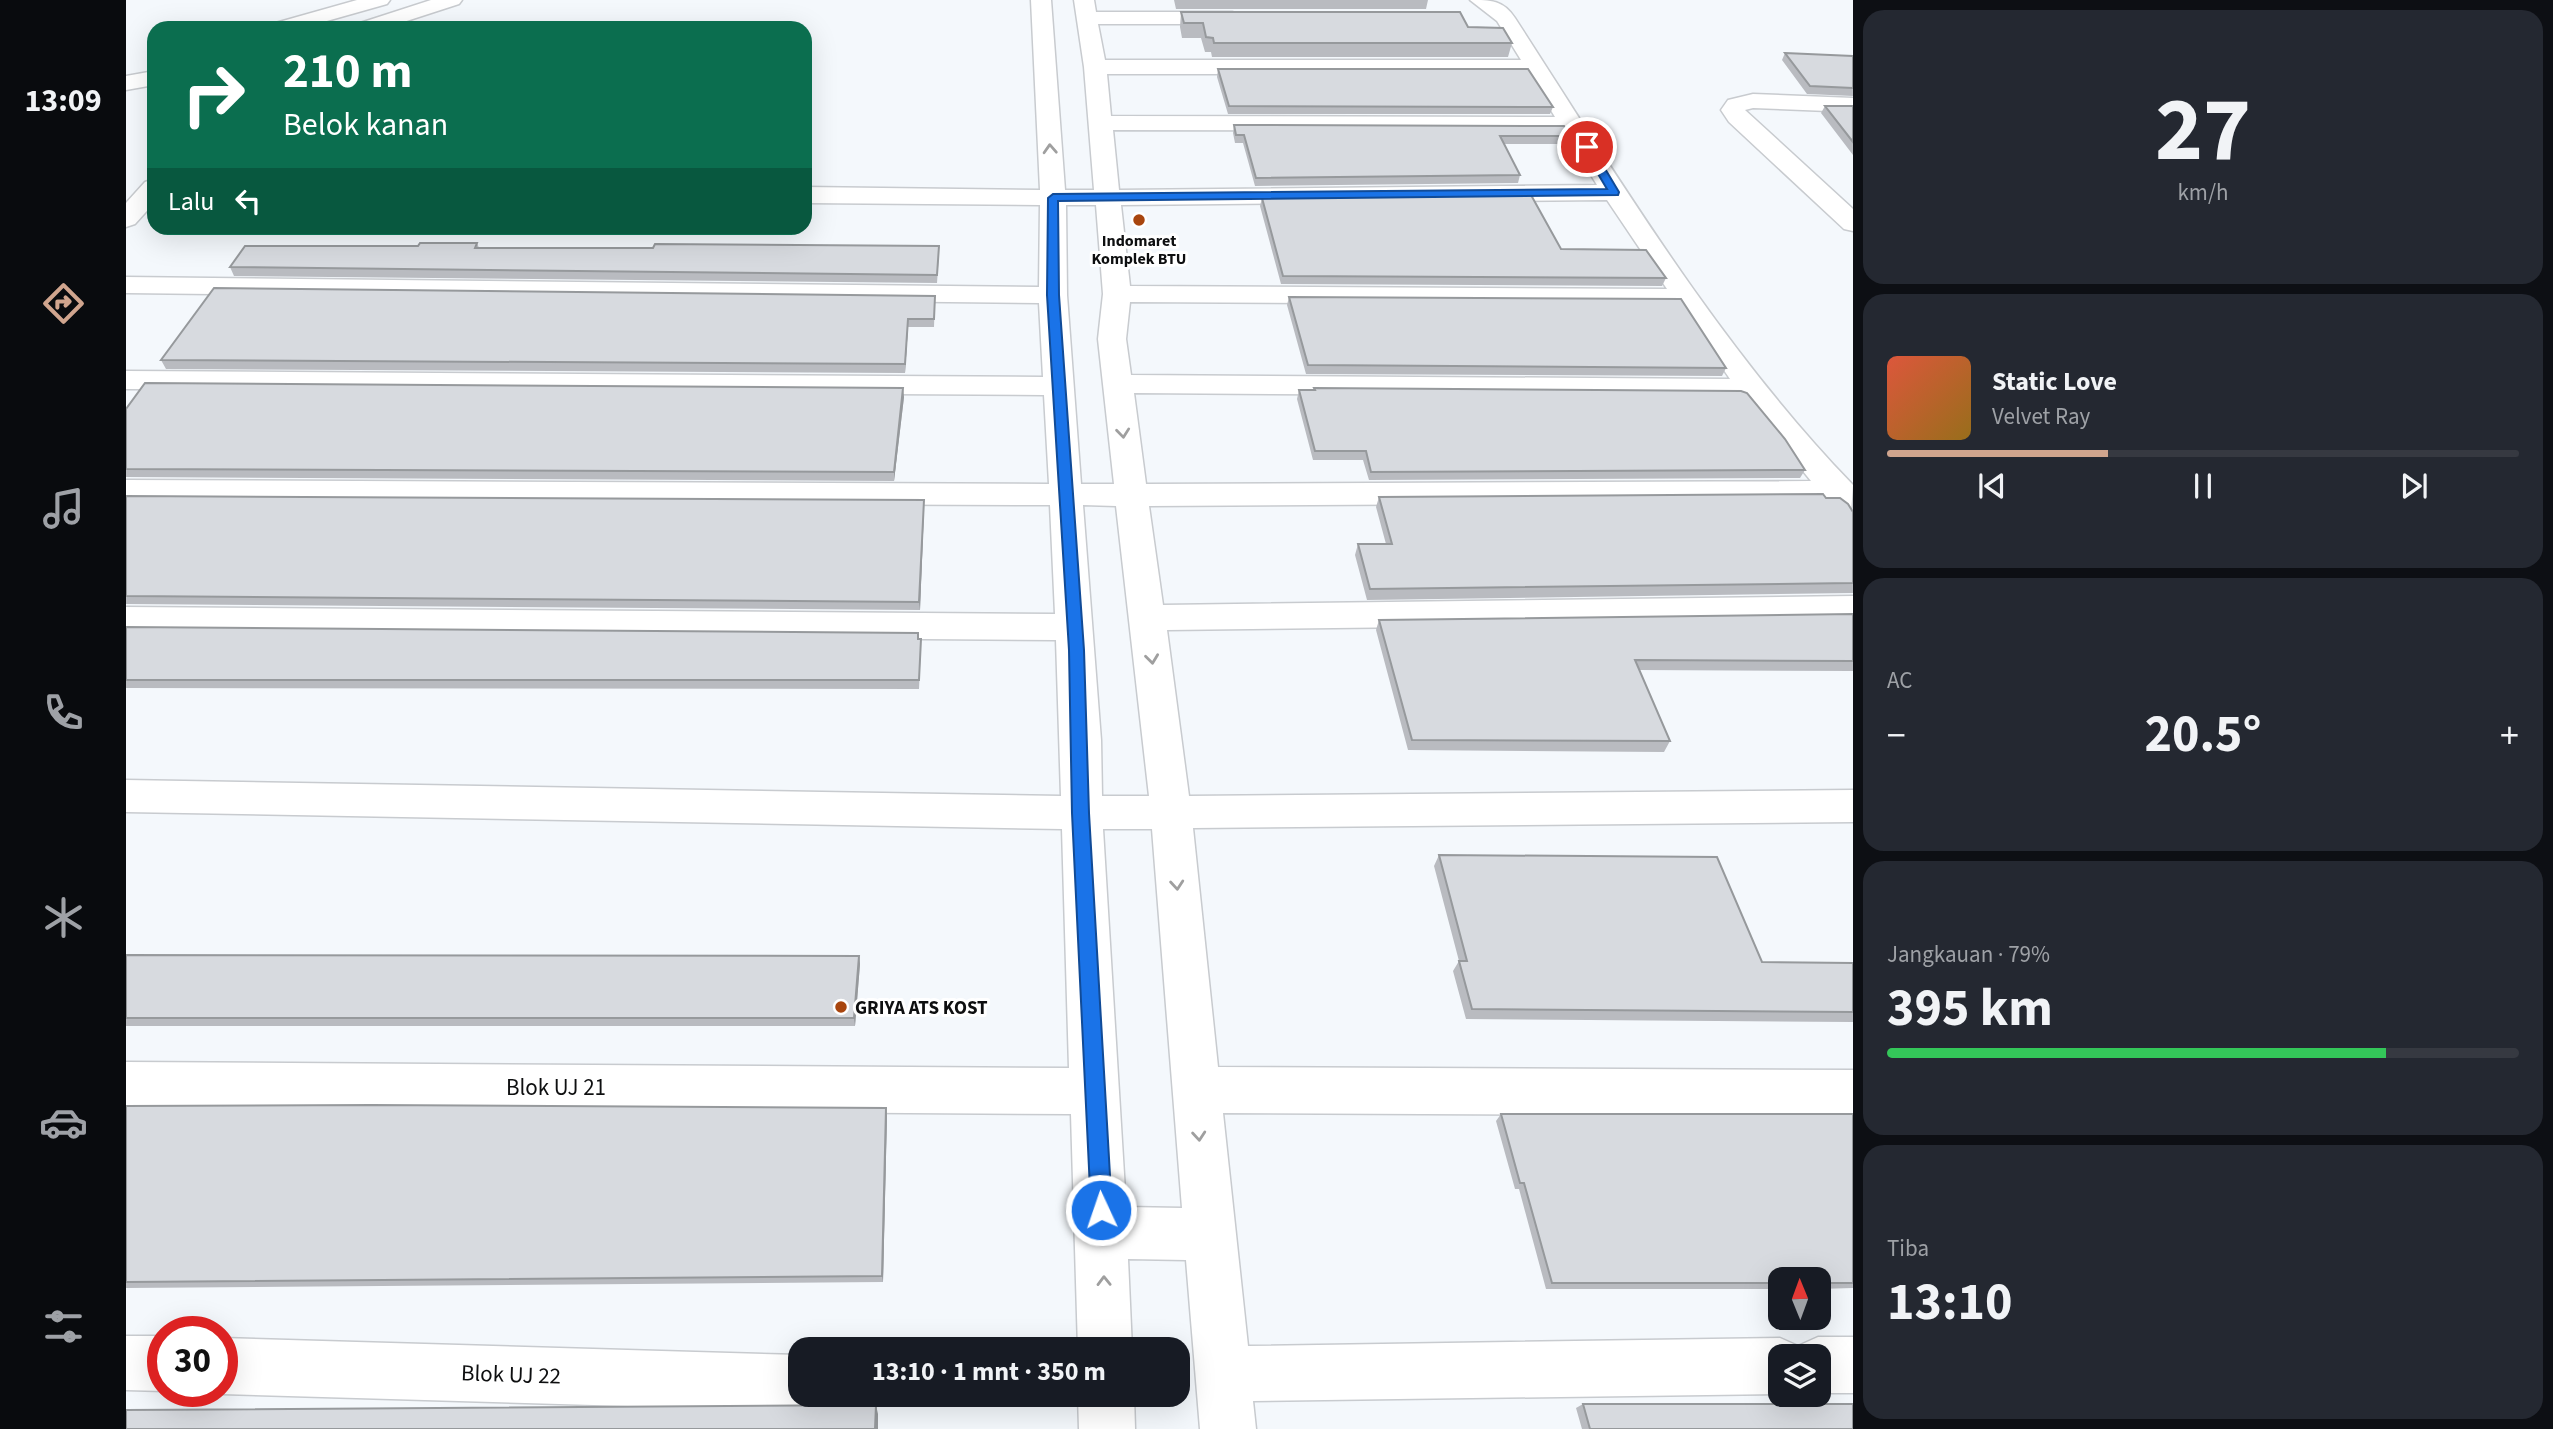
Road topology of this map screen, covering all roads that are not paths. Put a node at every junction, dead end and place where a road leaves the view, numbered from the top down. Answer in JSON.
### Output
{"nodes":[{"id":1,"x":380,"y":0,"type":"edge"},
{"id":2,"x":452,"y":0,"type":"edge"},
{"id":3,"x":1041,"y":0,"type":"edge"},
{"id":4,"x":1086,"y":9,"type":"edge"},
{"id":5,"x":1479,"y":9,"type":"edge"},
{"id":6,"x":1254,"y":18,"type":"edge"},
{"id":7,"x":304,"y":21,"type":"edge"},
{"id":8,"x":385,"y":21,"type":"edge"},
{"id":9,"x":1535,"y":66,"type":"junction"},
{"id":10,"x":1095,"y":67,"type":"junction"},
{"id":11,"x":147,"y":79,"type":"edge"},
{"id":12,"x":126,"y":83,"type":"edge"},
{"id":13,"x":1853,"y":105,"type":"edge"},
{"id":14,"x":1101,"y":123,"type":"junction"},
{"id":15,"x":1573,"y":124,"type":"junction"},
{"id":16,"x":1614,"y":192,"type":"junction"},
{"id":17,"x":1819,"y":193,"type":"junction"},
{"id":18,"x":1853,"y":194,"type":"edge"},
{"id":19,"x":812,"y":195,"type":"edge"},
{"id":20,"x":147,"y":196,"type":"edge"},
{"id":21,"x":1109,"y":197,"type":"junction"},
{"id":22,"x":1053,"y":198,"type":"junction"},
{"id":23,"x":126,"y":219,"type":"edge"},
{"id":24,"x":1853,"y":223,"type":"edge"},
{"id":25,"x":126,"y":285,"type":"edge"},
{"id":26,"x":1053,"y":295,"type":"junction"},
{"id":27,"x":1117,"y":295,"type":"junction"},
{"id":28,"x":1687,"y":297,"type":"junction"},
{"id":29,"x":1056,"y":340,"type":"junction"},
{"id":30,"x":1112,"y":340,"type":"junction"},
{"id":31,"x":126,"y":380,"type":"edge"},
{"id":32,"x":1119,"y":384,"type":"junction"},
{"id":33,"x":1059,"y":386,"type":"junction"},
{"id":34,"x":1752,"y":388,"type":"junction"},
{"id":35,"x":126,"y":491,"type":"edge"},
{"id":36,"x":1068,"y":494,"type":"junction"},
{"id":37,"x":1130,"y":495,"type":"junction"},
{"id":38,"x":1847,"y":498,"type":"edge"},
{"id":39,"x":1853,"y":609,"type":"edge"},
{"id":40,"x":1146,"y":618,"type":"junction"},
{"id":41,"x":126,"y":620,"type":"edge"},
{"id":42,"x":1075,"y":627,"type":"junction"},
{"id":43,"x":126,"y":796,"type":"edge"},
{"id":44,"x":1853,"y":806,"type":"edge"},
{"id":45,"x":1171,"y":811,"type":"junction"},
{"id":46,"x":1081,"y":813,"type":"junction"},
{"id":47,"x":126,"y":1085,"type":"edge"},
{"id":48,"x":1195,"y":1090,"type":"junction"},
{"id":49,"x":1095,"y":1091,"type":"junction"},
{"id":50,"x":1853,"y":1093,"type":"edge"},
{"id":51,"x":1103,"y":1233,"type":"junction"},
{"id":52,"x":1208,"y":1234,"type":"junction"},
{"id":53,"x":1105,"y":1337,"type":"edge"},
{"id":54,"x":126,"y":1363,"type":"edge"},
{"id":55,"x":147,"y":1364,"type":"edge"},
{"id":56,"x":1853,"y":1365,"type":"edge"},
{"id":57,"x":238,"y":1366,"type":"edge"},
{"id":58,"x":1768,"y":1366,"type":"edge"},
{"id":59,"x":1831,"y":1366,"type":"edge"},
{"id":60,"x":1223,"y":1374,"type":"junction"},
{"id":61,"x":788,"y":1383,"type":"edge"},
{"id":62,"x":1106,"y":1407,"type":"edge"},
{"id":63,"x":1107,"y":1429,"type":"edge"},
{"id":64,"x":1228,"y":1429,"type":"edge"}],
"edges":[{"from":1,"to":7,"type":"street"},
{"from":2,"to":8,"type":"street"},
{"from":22,"to":3,"type":"street","one_way":true},
{"from":4,"to":6,"type":"street"},
{"from":4,"to":10,"type":"street"},
{"from":5,"to":9,"type":"street"},
{"from":9,"to":10,"type":"street"},
{"from":9,"to":15,"type":"street"},
{"from":10,"to":14,"type":"street"},
{"from":11,"to":12,"type":"street"},
{"from":13,"to":17,"type":"street"},
{"from":14,"to":15,"type":"street"},
{"from":14,"to":21,"type":"street"},
{"from":15,"to":16,"type":"street"},
{"from":16,"to":21,"type":"street"},
{"from":16,"to":28,"type":"street"},
{"from":17,"to":18,"type":"street"},
{"from":17,"to":24,"type":"street"},
{"from":19,"to":22,"type":"street"},
{"from":20,"to":23,"type":"street"},
{"from":21,"to":22,"type":"street"},
{"from":21,"to":27,"type":"street"},
{"from":22,"to":26,"type":"street"},
{"from":25,"to":26,"type":"street"},
{"from":26,"to":29,"type":"street"},
{"from":27,"to":28,"type":"street"},
{"from":27,"to":30,"type":"street"},
{"from":28,"to":34,"type":"street"},
{"from":29,"to":30,"type":"street"},
{"from":29,"to":33,"type":"street"},
{"from":30,"to":32,"type":"street"},
{"from":31,"to":33,"type":"street"},
{"from":32,"to":34,"type":"street"},
{"from":32,"to":37,"type":"street","one_way":true},
{"from":33,"to":36,"type":"street"},
{"from":34,"to":38,"type":"street"},
{"from":35,"to":36,"type":"street"},
{"from":36,"to":37,"type":"street"},
{"from":36,"to":42,"type":"street"},
{"from":37,"to":38,"type":"street"},
{"from":37,"to":40,"type":"street"},
{"from":39,"to":40,"type":"street"},
{"from":40,"to":45,"type":"street","one_way":true},
{"from":41,"to":42,"type":"street"},
{"from":42,"to":46,"type":"street"},
{"from":43,"to":46,"type":"street"},
{"from":44,"to":45,"type":"street"},
{"from":45,"to":46,"type":"street"},
{"from":45,"to":48,"type":"street","one_way":true},
{"from":46,"to":49,"type":"street"},
{"from":47,"to":49,"type":"street","name":"Blok UJ 21"},
{"from":48,"to":50,"type":"street"},
{"from":48,"to":52,"type":"street","one_way":true},
{"from":49,"to":51,"type":"street"},
{"from":51,"to":52,"type":"street"},
{"from":53,"to":51,"type":"street","one_way":true},
{"from":52,"to":60,"type":"street"},
{"from":54,"to":55,"type":"street"},
{"from":56,"to":59,"type":"street"},
{"from":57,"to":61,"type":"street","name":"Blok UJ 22"},
{"from":58,"to":60,"type":"street"},
{"from":60,"to":64,"type":"street"},
{"from":62,"to":63,"type":"street"}]}
